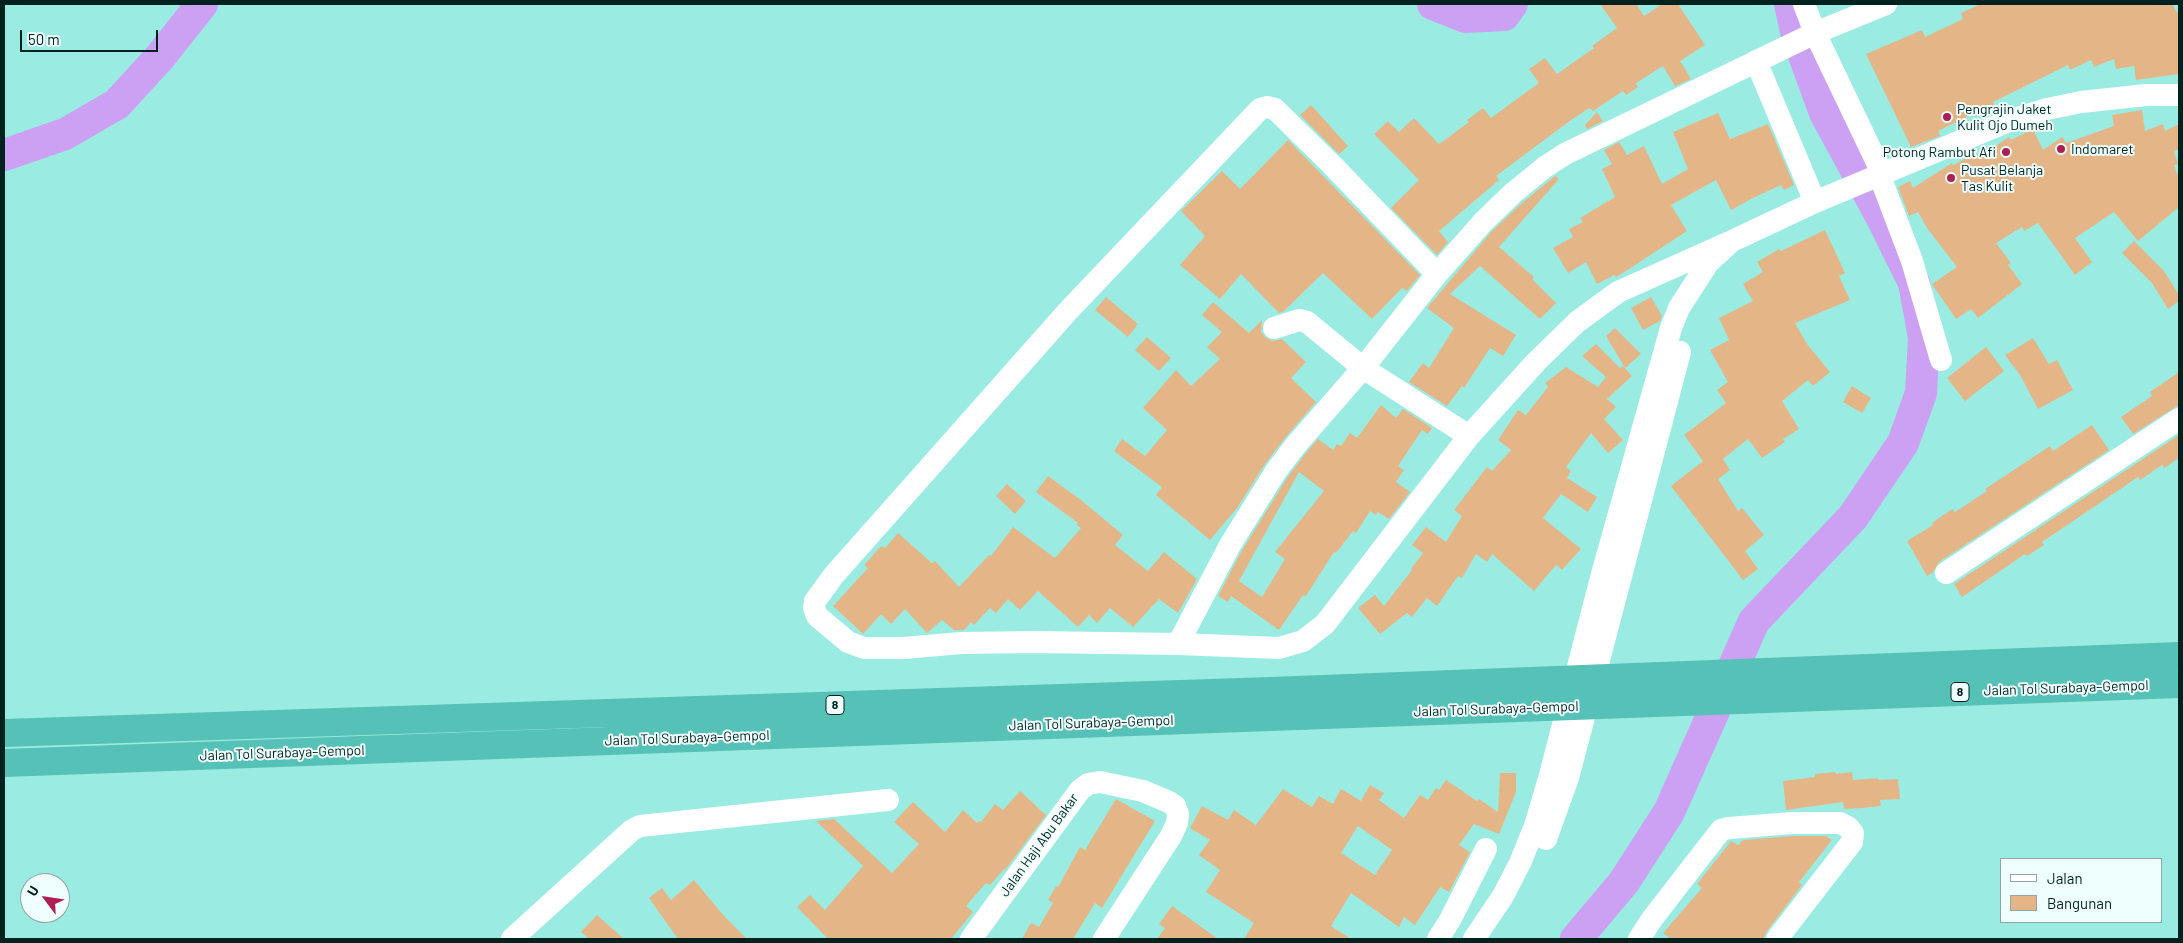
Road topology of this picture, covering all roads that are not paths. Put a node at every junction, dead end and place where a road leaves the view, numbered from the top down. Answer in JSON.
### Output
{"nodes":[{"id":1,"x":1804,"y":4,"type":"edge"},
{"id":2,"x":1886,"y":4,"type":"edge"},
{"id":3,"x":1812,"y":35,"type":"junction"},
{"id":4,"x":1761,"y":59,"type":"junction"},
{"id":5,"x":2179,"y":95,"type":"edge"},
{"id":6,"x":1876,"y":175,"type":"junction"},
{"id":7,"x":1817,"y":201,"type":"junction"},
{"id":8,"x":1732,"y":242,"type":"junction"},
{"id":9,"x":1437,"y":274,"type":"junction"},
{"id":10,"x":1274,"y":328,"type":"dead end"},
{"id":11,"x":1941,"y":360,"type":"dead end"},
{"id":12,"x":1368,"y":371,"type":"junction"},
{"id":13,"x":1664,"y":379,"type":"junction"},
{"id":14,"x":2179,"y":419,"type":"edge"},
{"id":15,"x":1469,"y":436,"type":"junction"},
{"id":16,"x":1946,"y":573,"type":"dead end"},
{"id":17,"x":1178,"y":644,"type":"junction"},
{"id":18,"x":2179,"y":656,"type":"edge"},
{"id":19,"x":2179,"y":684,"type":"edge"},
{"id":20,"x":4,"y":733,"type":"edge"},
{"id":21,"x":4,"y":763,"type":"edge"},
{"id":22,"x":888,"y":800,"type":"dead end"},
{"id":23,"x":1486,"y":849,"type":"dead end"},
{"id":24,"x":1630,"y":938,"type":"edge"},
{"id":25,"x":512,"y":939,"type":"edge"},
{"id":26,"x":971,"y":939,"type":"edge"},
{"id":27,"x":1104,"y":939,"type":"edge"},
{"id":28,"x":1438,"y":939,"type":"edge"},
{"id":29,"x":1474,"y":939,"type":"edge"},
{"id":30,"x":1491,"y":939,"type":"edge"},
{"id":31,"x":1777,"y":939,"type":"edge"}],
"edges":[{"from":1,"to":3,"type":"street"},
{"from":2,"to":3,"type":"street"},
{"from":3,"to":4,"type":"street"},
{"from":3,"to":6,"type":"street"},
{"from":4,"to":7,"type":"street"},
{"from":4,"to":9,"type":"street"},
{"from":5,"to":6,"type":"street"},
{"from":6,"to":7,"type":"street"},
{"from":6,"to":11,"type":"street"},
{"from":7,"to":8,"type":"street"},
{"from":8,"to":13,"type":"street"},
{"from":8,"to":15,"type":"street"},
{"from":9,"to":12,"type":"street"},
{"from":9,"to":17,"type":"street"},
{"from":10,"to":12,"type":"street"},
{"from":12,"to":15,"type":"street"},
{"from":12,"to":17,"type":"street"},
{"from":13,"to":29,"type":"street"},
{"from":13,"to":30,"type":"street"},
{"from":14,"to":16,"type":"street"},
{"from":15,"to":17,"type":"street"},
{"from":18,"to":20,"type":"highway","name":"Jalan Tol Surabaya–Gempol","number":"8"},
{"from":19,"to":21,"type":"highway","name":"Jalan Tol Surabaya–Gempol","number":"8"},
{"from":22,"to":25,"type":"street"},
{"from":23,"to":28,"type":"street"},
{"from":24,"to":31,"type":"street"},
{"from":26,"to":27,"type":"street","name":"Jalan Haji Abu Bakar"}]}
